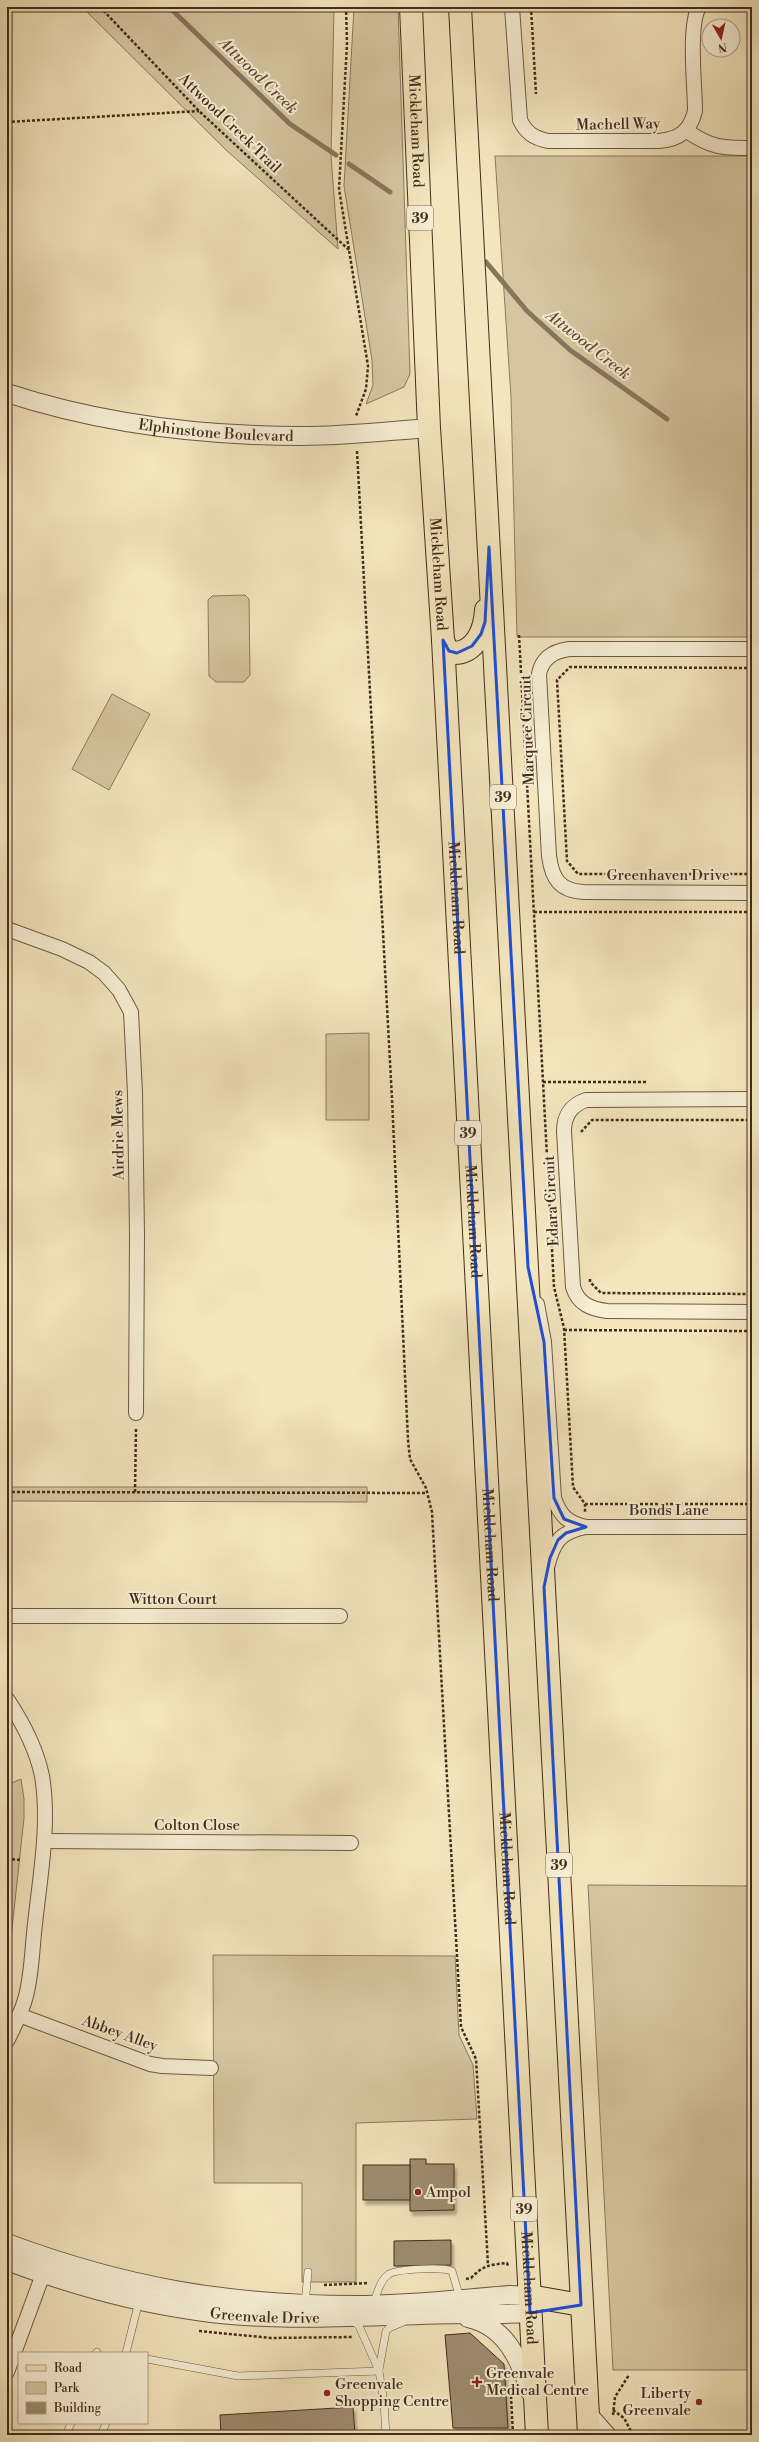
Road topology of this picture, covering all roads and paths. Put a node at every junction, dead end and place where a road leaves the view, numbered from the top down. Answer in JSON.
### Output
{"nodes":[{"id":1,"x":100,"y":7,"type":"edge"},
{"id":2,"x":346,"y":7,"type":"edge"},
{"id":3,"x":411,"y":7,"type":"edge"},
{"id":4,"x":460,"y":7,"type":"edge"},
{"id":5,"x":512,"y":7,"type":"edge"},
{"id":6,"x":699,"y":7,"type":"edge"},
{"id":7,"x":199,"y":111,"type":"junction"},
{"id":8,"x":7,"y":122,"type":"edge"},
{"id":9,"x":687,"y":131,"type":"junction"},
{"id":10,"x":752,"y":148,"type":"edge"},
{"id":11,"x":349,"y":250,"type":"junction"},
{"id":12,"x":7,"y":393,"type":"edge"},
{"id":13,"x":429,"y":428,"type":"junction"},
{"id":14,"x":356,"y":433,"type":"junction"},
{"id":15,"x":489,"y":547,"type":"junction"},
{"id":16,"x":519,"y":635,"type":"dead end"},
{"id":17,"x":443,"y":640,"type":"junction"},
{"id":18,"x":752,"y":649,"type":"edge"},
{"id":19,"x":752,"y":668,"type":"edge"},
{"id":20,"x":752,"y":874,"type":"edge"},
{"id":21,"x":584,"y":892,"type":"joint"},
{"id":22,"x":752,"y":893,"type":"edge"},
{"id":23,"x":534,"y":912,"type":"junction"},
{"id":24,"x":752,"y":912,"type":"edge"},
{"id":25,"x":7,"y":929,"type":"edge"},
{"id":26,"x":752,"y":1099,"type":"edge"},
{"id":27,"x":752,"y":1120,"type":"edge"},
{"id":28,"x":582,"y":1140,"type":"dead end"},
{"id":29,"x":528,"y":1267,"type":"junction"},
{"id":30,"x":590,"y":1274,"type":"dead end"},
{"id":31,"x":752,"y":1294,"type":"edge"},
{"id":32,"x":752,"y":1312,"type":"edge"},
{"id":33,"x":564,"y":1330,"type":"junction"},
{"id":34,"x":752,"y":1331,"type":"edge"},
{"id":35,"x":136,"y":1413,"type":"joint"},
{"id":36,"x":7,"y":1492,"type":"edge"},
{"id":37,"x":134,"y":1492,"type":"junction"},
{"id":38,"x":427,"y":1492,"type":"junction"},
{"id":39,"x":585,"y":1504,"type":"junction"},
{"id":40,"x":752,"y":1504,"type":"edge"},
{"id":41,"x":586,"y":1527,"type":"junction"},
{"id":42,"x":752,"y":1527,"type":"edge"},
{"id":43,"x":544,"y":1587,"type":"junction"},
{"id":44,"x":7,"y":1616,"type":"edge"},
{"id":45,"x":340,"y":1616,"type":"dead end"},
{"id":46,"x":7,"y":1699,"type":"edge"},
{"id":47,"x":44,"y":1841,"type":"junction"},
{"id":48,"x":351,"y":1843,"type":"dead end"},
{"id":49,"x":7,"y":1859,"type":"edge"},
{"id":50,"x":22,"y":1860,"type":"dead end"},
{"id":51,"x":19,"y":2015,"type":"junction"},
{"id":52,"x":7,"y":2041,"type":"edge"},
{"id":53,"x":211,"y":2068,"type":"dead end"},
{"id":54,"x":7,"y":2243,"type":"edge"},
{"id":55,"x":7,"y":2261,"type":"edge"},
{"id":56,"x":46,"y":2266,"type":"junction"},
{"id":57,"x":308,"y":2272,"type":"dead end"},
{"id":58,"x":456,"y":2279,"type":"junction"},
{"id":59,"x":382,"y":2283,"type":"junction"},
{"id":60,"x":306,"y":2286,"type":"junction"},
{"id":61,"x":141,"y":2293,"type":"junction"},
{"id":62,"x":530,"y":2305,"type":"junction"},
{"id":63,"x":581,"y":2305,"type":"junction"},
{"id":64,"x":461,"y":2307,"type":"junction"},
{"id":65,"x":305,"y":2311,"type":"junction"},
{"id":66,"x":374,"y":2311,"type":"junction"},
{"id":67,"x":436,"y":2314,"type":"junction"},
{"id":68,"x":347,"y":2317,"type":"junction"},
{"id":69,"x":126,"y":2352,"type":"edge"},
{"id":70,"x":148,"y":2359,"type":"edge"},
{"id":71,"x":378,"y":2370,"type":"junction"},
{"id":72,"x":7,"y":2372,"type":"edge"},
{"id":73,"x":628,"y":2375,"type":"dead end"},
{"id":74,"x":613,"y":2410,"type":"junction"},
{"id":75,"x":587,"y":2411,"type":"junction"},
{"id":76,"x":536,"y":2412,"type":"junction"},
{"id":77,"x":71,"y":2424,"type":"edge"},
{"id":78,"x":106,"y":2424,"type":"edge"},
{"id":79,"x":610,"y":2429,"type":"edge"},
{"id":80,"x":66,"y":2435,"type":"edge"},
{"id":81,"x":101,"y":2435,"type":"edge"},
{"id":82,"x":386,"y":2435,"type":"edge"},
{"id":83,"x":537,"y":2435,"type":"edge"},
{"id":84,"x":589,"y":2435,"type":"edge"},
{"id":85,"x":633,"y":2435,"type":"edge"}],
"edges":[{"from":1,"to":7,"type":"path","name":"Attwood Creek Trail"},
{"from":2,"to":11,"type":"path"},
{"from":3,"to":13,"type":"main road","name":"Mickleham Road","number":"39"},
{"from":4,"to":15,"type":"main road","number":"39"},
{"from":5,"to":9,"type":"street","name":"Machell Way"},
{"from":6,"to":9,"type":"street"},
{"from":7,"to":8,"type":"path"},
{"from":7,"to":11,"type":"path","name":"Attwood Creek Trail"},
{"from":9,"to":10,"type":"street"},
{"from":11,"to":14,"type":"path"},
{"from":12,"to":14,"type":"street","name":"Elphinstone Boulevard"},
{"from":13,"to":14,"type":"street","name":"Elphinstone Boulevard"},
{"from":13,"to":17,"type":"main road","name":"Mickleham Road","number":"39"},
{"from":14,"to":38,"type":"path"},
{"from":15,"to":17,"type":"main road"},
{"from":15,"to":29,"type":"main road","number":"39"},
{"from":16,"to":23,"type":"path"},
{"from":17,"to":62,"type":"main road","name":"Mickleham Road","number":"39"},
{"from":18,"to":21,"type":"street","name":"Marquee Circuit"},
{"from":19,"to":20,"type":"path"},
{"from":21,"to":22,"type":"street","name":"Greenhaven Drive"},
{"from":23,"to":24,"type":"path"},
{"from":23,"to":33,"type":"path"},
{"from":25,"to":35,"type":"street","name":"Airdrie Mews"},
{"from":26,"to":32,"type":"street","name":"Edara Circuit"},
{"from":27,"to":28,"type":"path"},
{"from":29,"to":41,"type":"street"},
{"from":29,"to":43,"type":"main road","number":"39"},
{"from":30,"to":31,"type":"path"},
{"from":33,"to":34,"type":"path"},
{"from":33,"to":39,"type":"path"},
{"from":35,"to":37,"type":"path"},
{"from":36,"to":37,"type":"path"},
{"from":37,"to":38,"type":"path"},
{"from":38,"to":58,"type":"path"},
{"from":39,"to":40,"type":"path"},
{"from":39,"to":41,"type":"path"},
{"from":41,"to":42,"type":"street","name":"Bonds Lane"},
{"from":41,"to":43,"type":"street"},
{"from":43,"to":63,"type":"main road","number":"39"},
{"from":44,"to":45,"type":"street","name":"Witton Court"},
{"from":46,"to":47,"type":"street"},
{"from":47,"to":48,"type":"street","name":"Colton Close"},
{"from":47,"to":51,"type":"street"},
{"from":49,"to":50,"type":"path"},
{"from":51,"to":52,"type":"street"},
{"from":51,"to":53,"type":"street","name":"Abbey Alley"},
{"from":54,"to":56,"type":"street","name":"Greenvale Drive"},
{"from":55,"to":56,"type":"street","name":"Greenvale Drive"},
{"from":56,"to":61,"type":"street","name":"Greenvale Drive"},
{"from":56,"to":72,"type":"street"},
{"from":57,"to":60,"type":"lane"},
{"from":58,"to":59,"type":"lane"},
{"from":58,"to":64,"type":"lane"},
{"from":59,"to":60,"type":"path"},
{"from":59,"to":66,"type":"lane"},
{"from":60,"to":65,"type":"lane"},
{"from":61,"to":65,"type":"street","name":"Greenvale Drive"},
{"from":61,"to":69,"type":"lane"},
{"from":62,"to":63,"type":"main road"},
{"from":62,"to":64,"type":"street","name":"Greenvale Drive"},
{"from":62,"to":76,"type":"main road","name":"Mickleham Road","number":"39"},
{"from":63,"to":75,"type":"main road","number":"39"},
{"from":64,"to":66,"type":"street","name":"Greenvale Drive"},
{"from":64,"to":67,"type":"street","name":"Greenvale Drive"},
{"from":65,"to":66,"type":"street","name":"Greenvale Drive"},
{"from":65,"to":68,"type":"street","name":"Greenvale Drive"},
{"from":66,"to":67,"type":"street","name":"Greenvale Drive"},
{"from":66,"to":68,"type":"street","name":"Greenvale Drive"},
{"from":67,"to":71,"type":"lane"},
{"from":67,"to":76,"type":"street"},
{"from":68,"to":71,"type":"lane"},
{"from":70,"to":71,"type":"lane"},
{"from":71,"to":82,"type":"lane"},
{"from":73,"to":74,"type":"path"},
{"from":74,"to":79,"type":"path"},
{"from":74,"to":85,"type":"path"},
{"from":75,"to":79,"type":"street"},
{"from":75,"to":84,"type":"main road","number":"39"},
{"from":76,"to":83,"type":"main road","name":"Mickleham Road","number":"39"},
{"from":77,"to":80,"type":"lane"},
{"from":78,"to":81,"type":"lane"}]}
